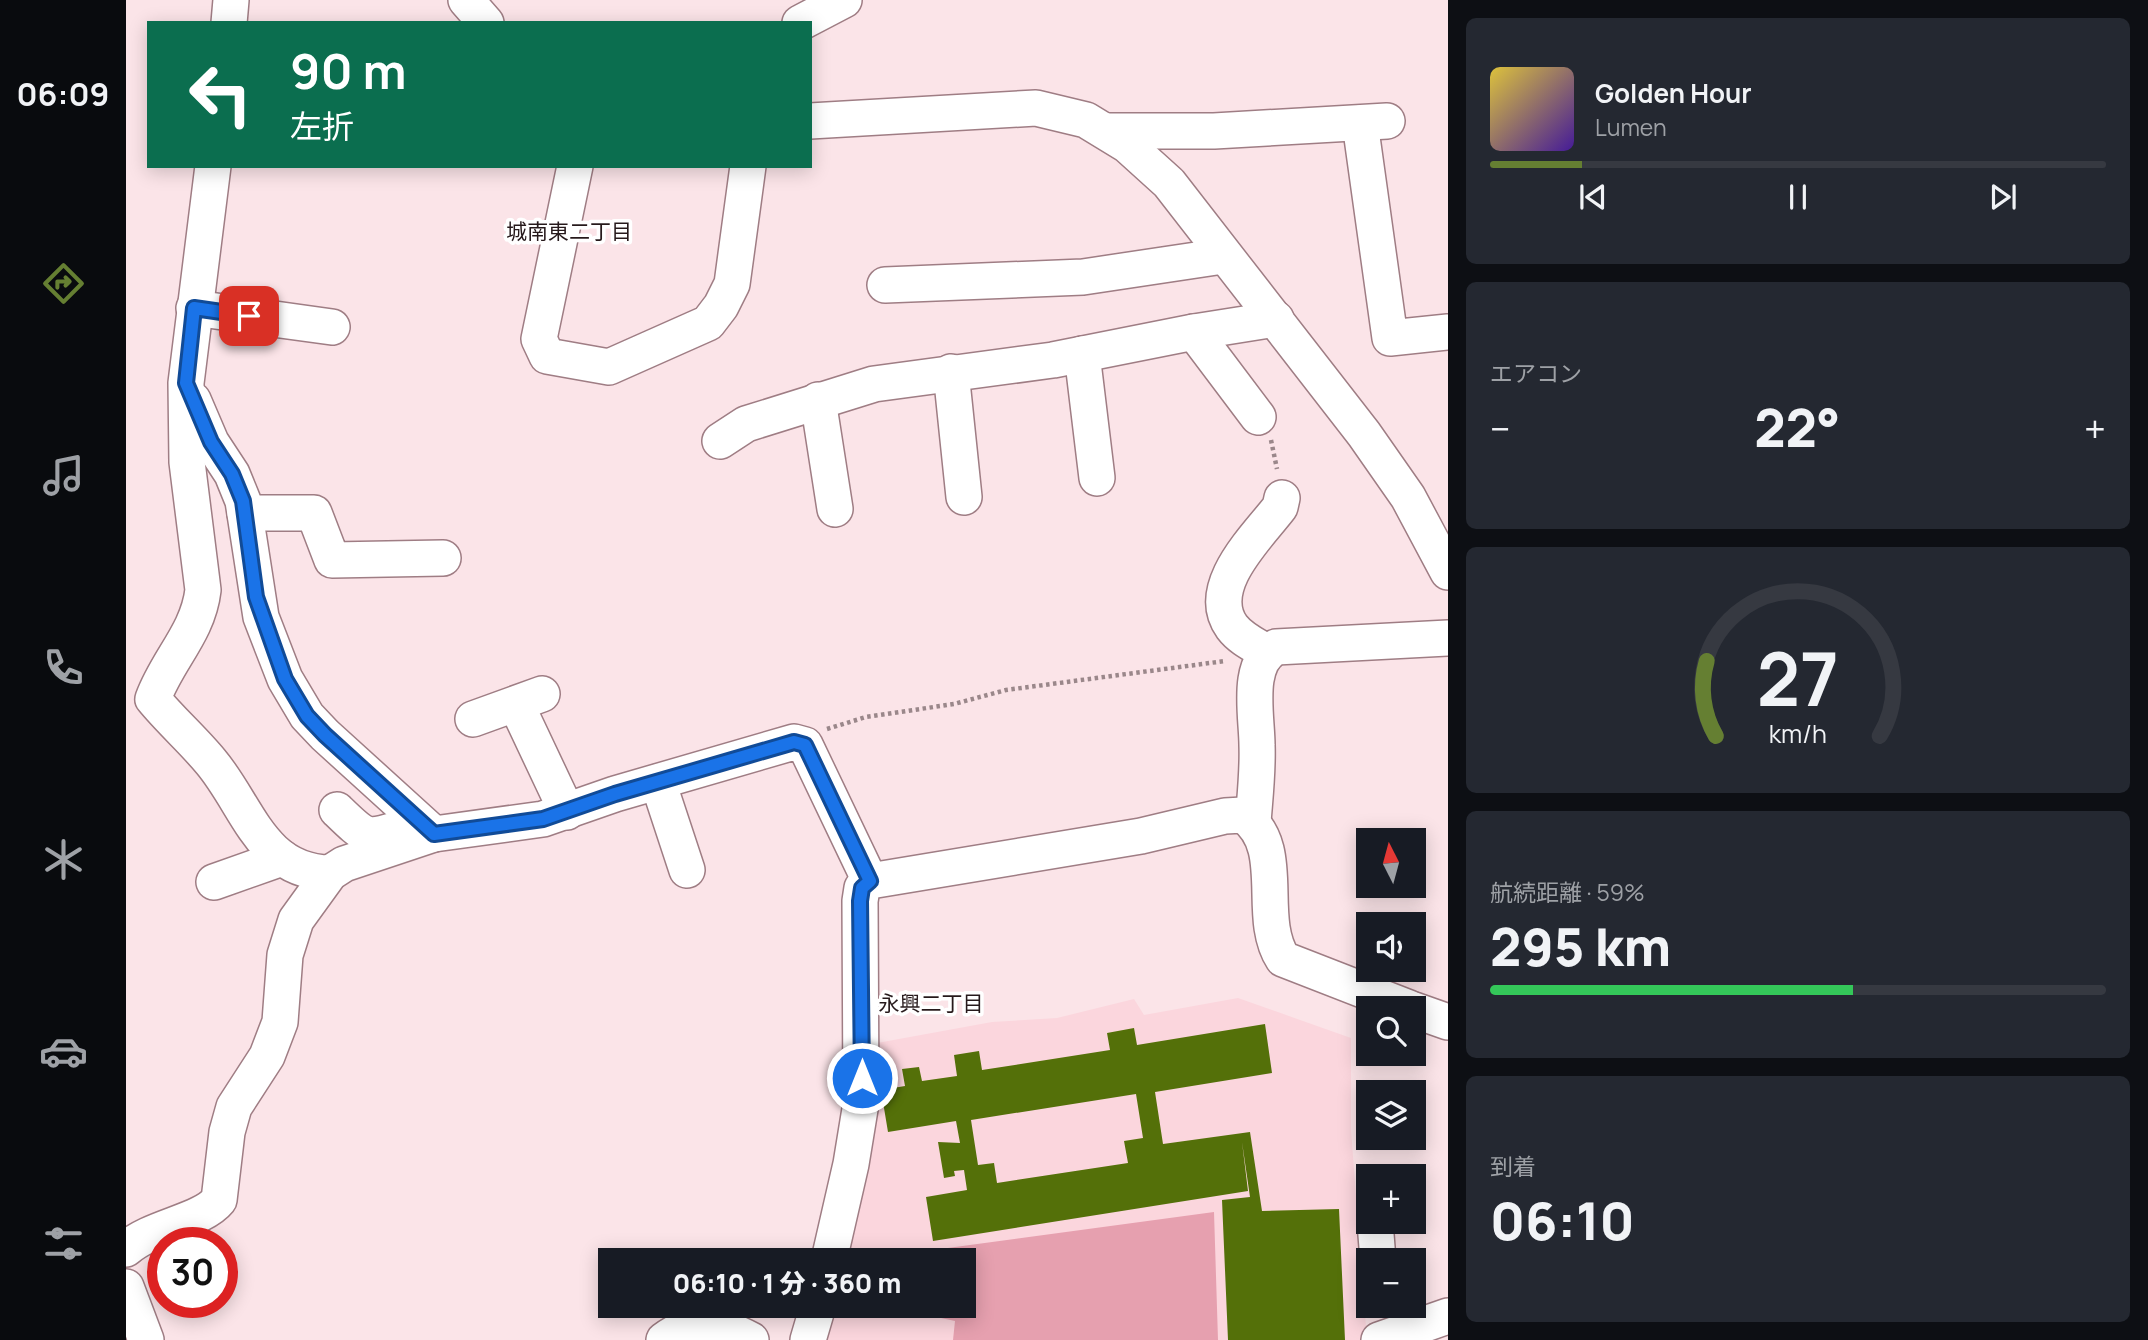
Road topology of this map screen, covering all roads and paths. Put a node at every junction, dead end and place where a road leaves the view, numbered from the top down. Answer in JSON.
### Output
{"nodes":[{"id":1,"x":231,"y":0,"type":"edge"},
{"id":2,"x":466,"y":0,"type":"edge"},
{"id":3,"x":844,"y":0,"type":"edge"},
{"id":4,"x":799,"y":15,"type":"edge"},
{"id":5,"x":229,"y":21,"type":"edge"},
{"id":6,"x":484,"y":21,"type":"edge"},
{"id":7,"x":812,"y":121,"type":"edge"},
{"id":8,"x":1107,"y":131,"type":"junction"},
{"id":9,"x":213,"y":168,"type":"edge"},
{"id":10,"x":575,"y":168,"type":"edge"},
{"id":11,"x":748,"y":168,"type":"edge"},
{"id":12,"x":1223,"y":256,"type":"junction"},
{"id":13,"x":886,"y":285,"type":"dead end"},
{"id":14,"x":194,"y":308,"type":"junction"},
{"id":15,"x":1276,"y":319,"type":"junction"},
{"id":16,"x":332,"y":327,"type":"dead end"},
{"id":17,"x":1194,"y":332,"type":"junction"},
{"id":18,"x":1448,"y":332,"type":"edge"},
{"id":19,"x":1082,"y":354,"type":"junction"},
{"id":20,"x":951,"y":372,"type":"junction"},
{"id":21,"x":186,"y":383,"type":"junction"},
{"id":22,"x":818,"y":400,"type":"junction"},
{"id":23,"x":1258,"y":417,"type":"joint"},
{"id":24,"x":720,"y":441,"type":"dead end"},
{"id":25,"x":1097,"y":478,"type":"dead end"},
{"id":26,"x":964,"y":497,"type":"dead end"},
{"id":27,"x":1282,"y":498,"type":"joint"},
{"id":28,"x":835,"y":509,"type":"dead end"},
{"id":29,"x":245,"y":513,"type":"junction"},
{"id":30,"x":443,"y":558,"type":"dead end"},
{"id":31,"x":1448,"y":572,"type":"edge"},
{"id":32,"x":1448,"y":638,"type":"edge"},
{"id":33,"x":1265,"y":655,"type":"junction"},
{"id":34,"x":473,"y":719,"type":"dead end"},
{"id":35,"x":798,"y":743,"type":"junction"},
{"id":36,"x":657,"y":782,"type":"junction"},
{"id":37,"x":337,"y":810,"type":"dead end"},
{"id":38,"x":567,"y":812,"type":"junction"},
{"id":39,"x":1253,"y":822,"type":"junction"},
{"id":40,"x":428,"y":828,"type":"junction"},
{"id":41,"x":282,"y":858,"type":"junction"},
{"id":42,"x":687,"y":870,"type":"dead end"},
{"id":43,"x":330,"y":873,"type":"junction"},
{"id":44,"x":870,"y":881,"type":"junction"},
{"id":45,"x":214,"y":882,"type":"dead end"},
{"id":46,"x":1378,"y":996,"type":"edge"},
{"id":47,"x":1426,"y":1014,"type":"edge"},
{"id":48,"x":1448,"y":1021,"type":"edge"},
{"id":49,"x":832,"y":1248,"type":"edge"},
{"id":50,"x":126,"y":1249,"type":"edge"},
{"id":51,"x":126,"y":1287,"type":"edge"},
{"id":52,"x":1448,"y":1316,"type":"edge"},
{"id":53,"x":814,"y":1318,"type":"edge"},
{"id":54,"x":1381,"y":1327,"type":"edge"},
{"id":55,"x":146,"y":1340,"type":"edge"},
{"id":56,"x":664,"y":1340,"type":"edge"},
{"id":57,"x":751,"y":1340,"type":"edge"},
{"id":58,"x":808,"y":1340,"type":"edge"}],
"edges":[{"from":1,"to":5,"type":"street"},
{"from":2,"to":6,"type":"street"},
{"from":3,"to":4,"type":"street"},
{"from":7,"to":8,"type":"street"},
{"from":8,"to":12,"type":"street"},
{"from":8,"to":18,"type":"street"},
{"from":9,"to":14,"type":"street"},
{"from":10,"to":11,"type":"street"},
{"from":12,"to":13,"type":"street"},
{"from":12,"to":15,"type":"street"},
{"from":14,"to":16,"type":"street"},
{"from":14,"to":21,"type":"street"},
{"from":15,"to":17,"type":"street"},
{"from":15,"to":31,"type":"street"},
{"from":17,"to":19,"type":"street"},
{"from":17,"to":23,"type":"street"},
{"from":19,"to":20,"type":"street"},
{"from":19,"to":25,"type":"street"},
{"from":20,"to":22,"type":"street"},
{"from":20,"to":26,"type":"street"},
{"from":21,"to":29,"type":"street"},
{"from":21,"to":41,"type":"street"},
{"from":22,"to":24,"type":"street"},
{"from":22,"to":28,"type":"street"},
{"from":23,"to":27,"type":"path"},
{"from":27,"to":33,"type":"street"},
{"from":29,"to":30,"type":"street"},
{"from":29,"to":40,"type":"street"},
{"from":32,"to":33,"type":"street"},
{"from":33,"to":35,"type":"path"},
{"from":33,"to":39,"type":"street"},
{"from":34,"to":38,"type":"street"},
{"from":35,"to":36,"type":"street"},
{"from":35,"to":44,"type":"street"},
{"from":36,"to":38,"type":"street"},
{"from":36,"to":42,"type":"street"},
{"from":37,"to":40,"type":"street"},
{"from":38,"to":40,"type":"street"},
{"from":39,"to":44,"type":"street"},
{"from":39,"to":46,"type":"street"},
{"from":40,"to":43,"type":"street"},
{"from":41,"to":43,"type":"street"},
{"from":41,"to":45,"type":"street"},
{"from":43,"to":50,"type":"street"},
{"from":44,"to":49,"type":"street"},
{"from":47,"to":48,"type":"street"},
{"from":51,"to":55,"type":"street"},
{"from":52,"to":54,"type":"street"},
{"from":53,"to":58,"type":"street"},
{"from":56,"to":57,"type":"street"}]}
